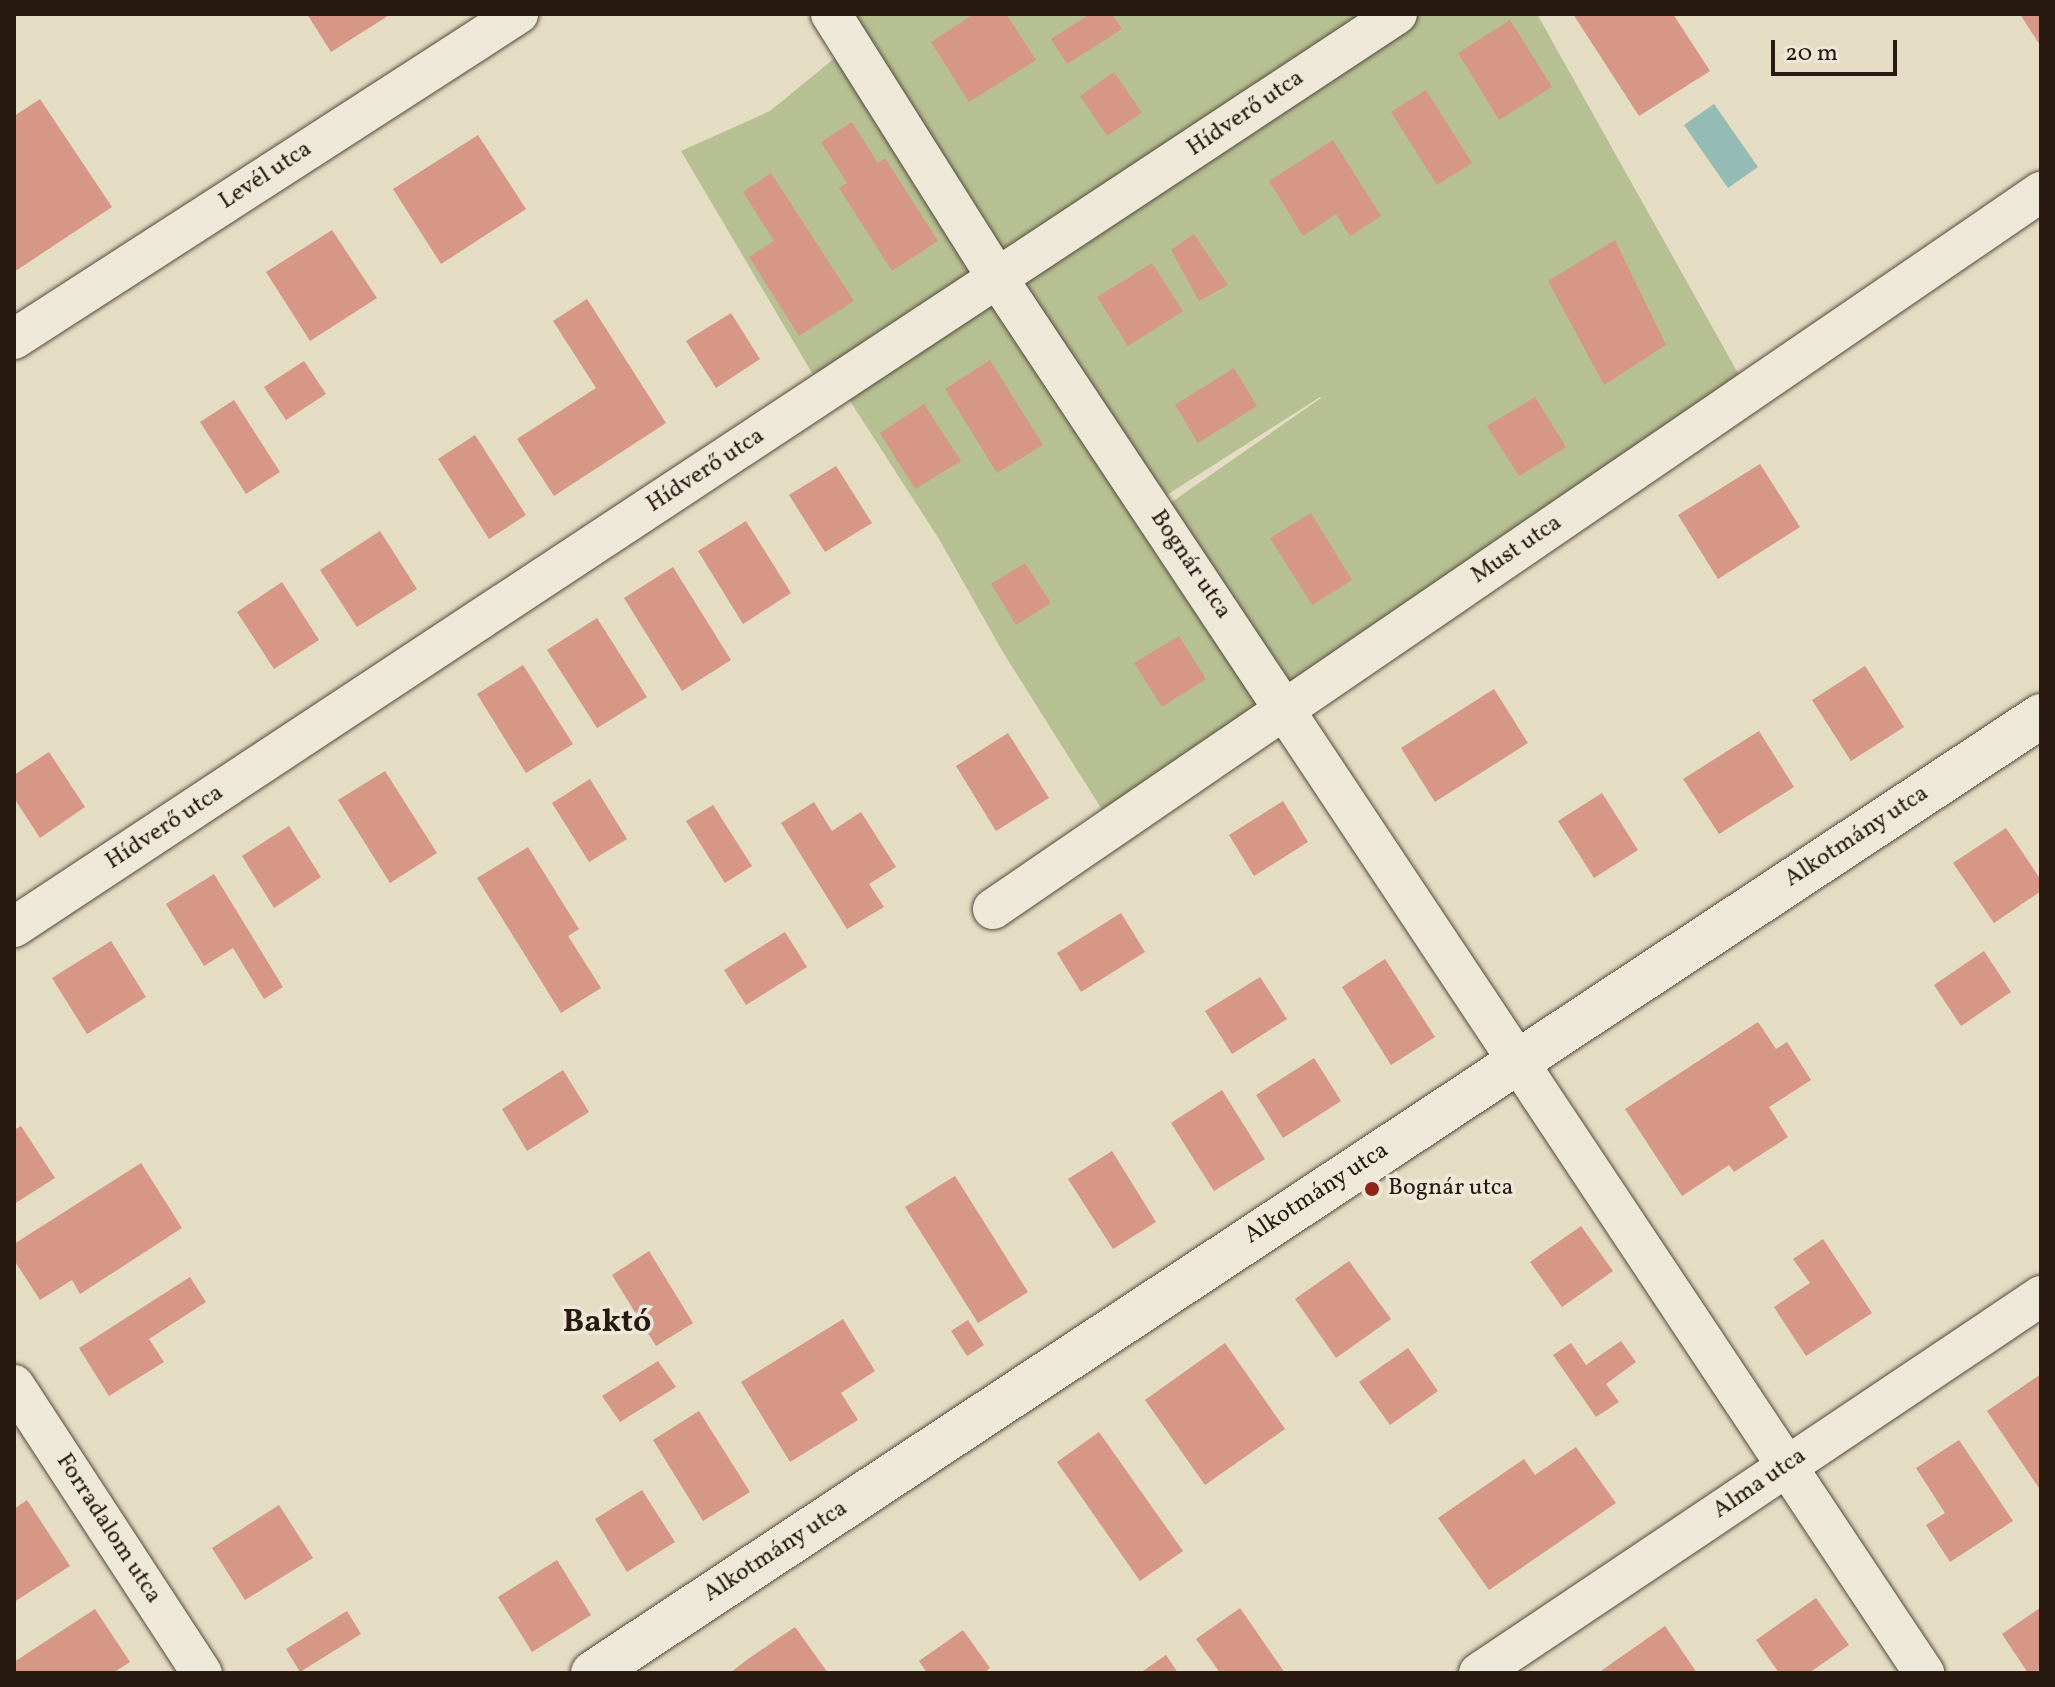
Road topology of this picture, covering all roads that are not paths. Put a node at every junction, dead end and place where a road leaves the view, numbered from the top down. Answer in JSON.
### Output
{"nodes":[{"id":1,"x":518,"y":14,"type":"edge"},
{"id":2,"x":831,"y":14,"type":"edge"},
{"id":3,"x":1397,"y":14,"type":"edge"},
{"id":4,"x":2041,"y":192,"type":"edge"},
{"id":5,"x":998,"y":279,"type":"junction"},
{"id":6,"x":14,"y":339,"type":"edge"},
{"id":7,"x":1286,"y":708,"type":"junction"},
{"id":8,"x":2041,"y":716,"type":"edge"},
{"id":9,"x":993,"y":909,"type":"dead end"},
{"id":10,"x":14,"y":927,"type":"edge"},
{"id":11,"x":1517,"y":1062,"type":"junction"},
{"id":12,"x":2041,"y":1296,"type":"edge"},
{"id":13,"x":14,"y":1385,"type":"edge"},
{"id":14,"x":1785,"y":1467,"type":"junction"},
{"id":15,"x":202,"y":1673,"type":"edge"},
{"id":16,"x":593,"y":1673,"type":"edge"},
{"id":17,"x":1479,"y":1673,"type":"edge"},
{"id":18,"x":1924,"y":1673,"type":"edge"}],
"edges":[{"from":1,"to":6,"type":"street","name":"Levél utca"},
{"from":2,"to":5,"type":"street","name":"Bognár utca"},
{"from":3,"to":5,"type":"street","name":"Hídverő utca"},
{"from":4,"to":7,"type":"street","name":"Must utca"},
{"from":5,"to":7,"type":"street","name":"Bognár utca"},
{"from":5,"to":10,"type":"street","name":"Hídverő utca"},
{"from":7,"to":9,"type":"street","name":"Must utca"},
{"from":7,"to":11,"type":"street","name":"Bognár utca"},
{"from":8,"to":11,"type":"street","name":"Alkotmány utca"},
{"from":11,"to":14,"type":"street","name":"Bognár utca"},
{"from":11,"to":16,"type":"street","name":"Alkotmány utca"},
{"from":12,"to":14,"type":"street","name":"Alma utca"},
{"from":13,"to":15,"type":"street","name":"Forradalom utca"},
{"from":14,"to":17,"type":"street","name":"Alma utca"},
{"from":14,"to":18,"type":"street","name":"Bognár utca"}]}
